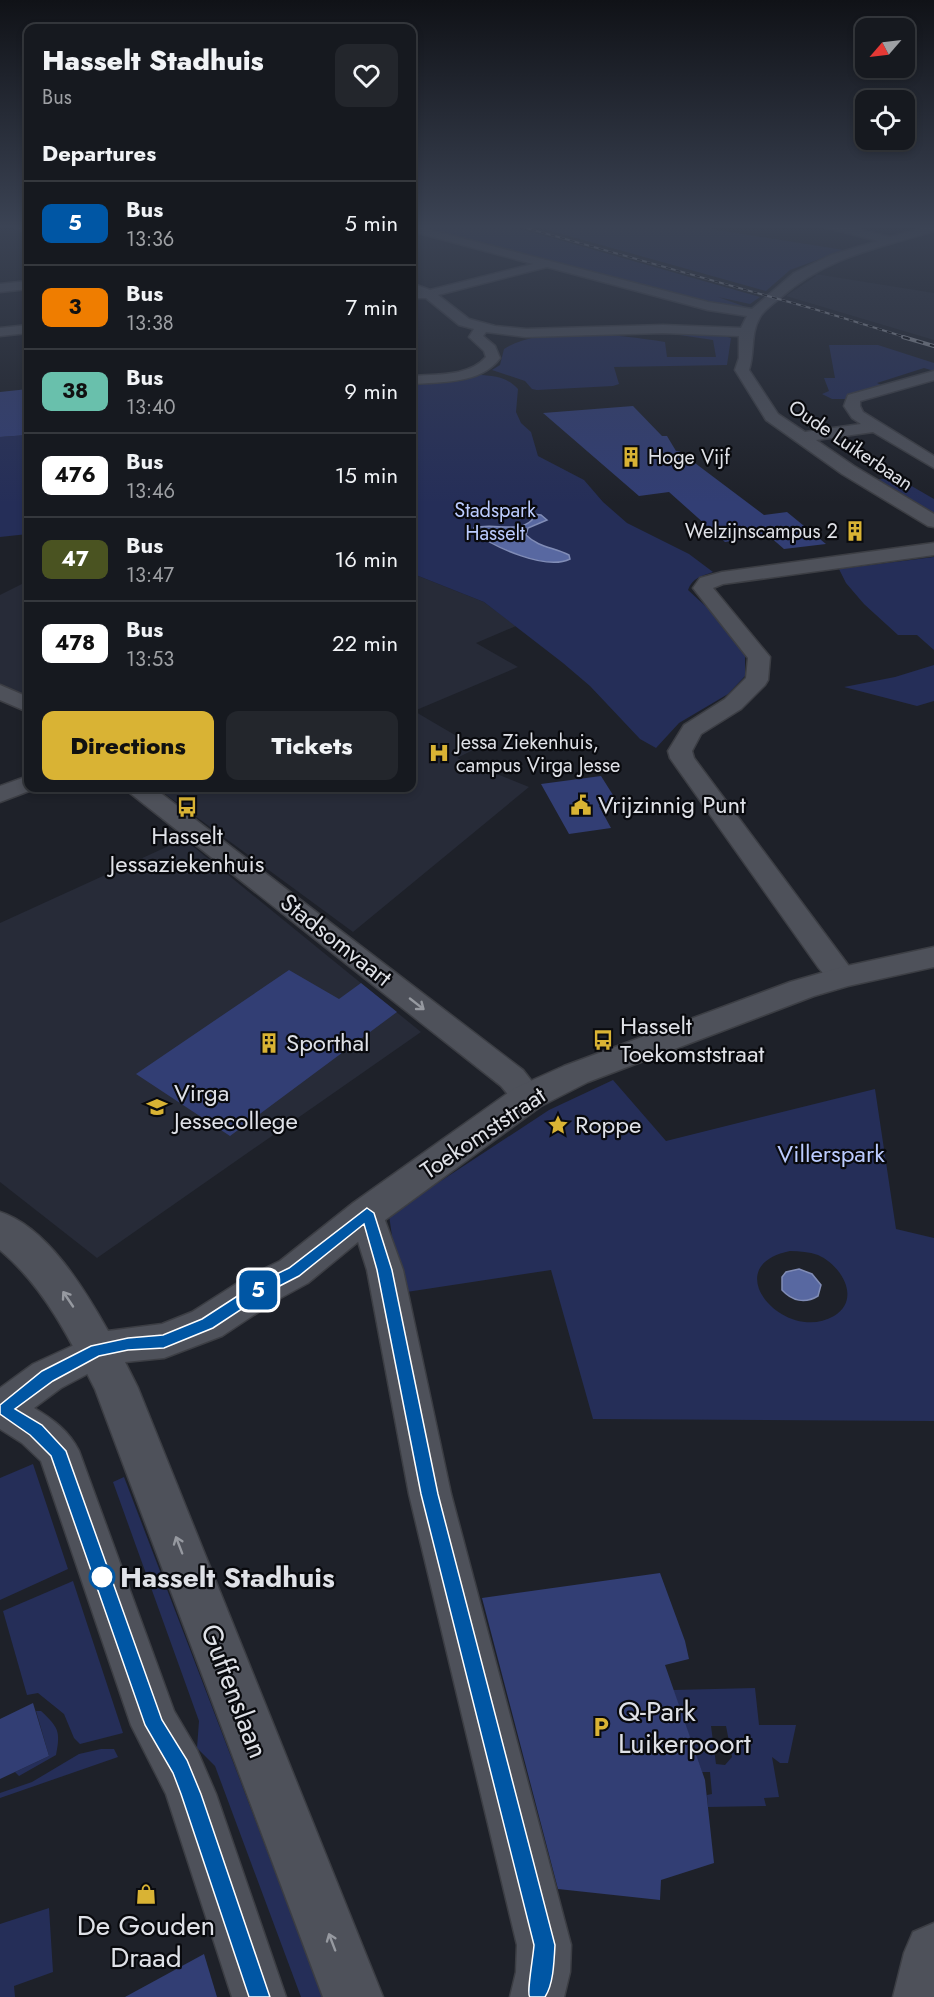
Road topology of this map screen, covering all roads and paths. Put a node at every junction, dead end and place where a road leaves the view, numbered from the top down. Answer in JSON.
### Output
{"nodes":[{"id":1,"x":458,"y":317,"type":"edge"},
{"id":2,"x":753,"y":317,"type":"edge"},
{"id":3,"x":483,"y":328,"type":"junction"},
{"id":4,"x":24,"y":329,"type":"edge"},
{"id":5,"x":0,"y":332,"type":"edge"},
{"id":6,"x":746,"y":332,"type":"junction"},
{"id":7,"x":526,"y":333,"type":"junction"},
{"id":8,"x":504,"y":343,"type":"dead end"},
{"id":9,"x":934,"y":375,"type":"edge"},
{"id":10,"x":416,"y":379,"type":"edge"},
{"id":11,"x":876,"y":427,"type":"junction"},
{"id":12,"x":799,"y":438,"type":"junction"},
{"id":13,"x":934,"y":463,"type":"edge"},
{"id":14,"x":934,"y":522,"type":"edge"},
{"id":15,"x":934,"y":549,"type":"edge"},
{"id":16,"x":0,"y":692,"type":"edge"},
{"id":17,"x":24,"y":703,"type":"edge"},
{"id":18,"x":24,"y":785,"type":"edge"},
{"id":19,"x":144,"y":792,"type":"edge"},
{"id":20,"x":0,"y":795,"type":"edge"},
{"id":21,"x":934,"y":957,"type":"edge"},
{"id":22,"x":842,"y":977,"type":"junction"},
{"id":23,"x":528,"y":1097,"type":"junction"},
{"id":24,"x":367,"y":1213,"type":"junction"},
{"id":25,"x":5,"y":1235,"type":"edge"},
{"id":26,"x":96,"y":1351,"type":"junction"},
{"id":27,"x":1,"y":1410,"type":"edge"},
{"id":28,"x":934,"y":1953,"type":"edge"},
{"id":29,"x":259,"y":1997,"type":"edge"},
{"id":30,"x":353,"y":1997,"type":"edge"},
{"id":31,"x":537,"y":1997,"type":"edge"},
{"id":32,"x":923,"y":1997,"type":"edge"}],
"edges":[{"from":1,"to":3,"type":"street"},
{"from":2,"to":6,"type":"street","name":"Oude Luikerbaan"},
{"from":3,"to":7,"type":"street"},
{"from":3,"to":10,"type":"street"},
{"from":4,"to":5,"type":"street"},
{"from":6,"to":7,"type":"street"},
{"from":6,"to":12,"type":"street","name":"Oude Luikerbaan"},
{"from":7,"to":8,"type":"street"},
{"from":9,"to":11,"type":"street"},
{"from":11,"to":12,"type":"street"},
{"from":11,"to":13,"type":"street"},
{"from":12,"to":14,"type":"street","name":"Oude Luikerbaan"},
{"from":15,"to":22,"type":"street"},
{"from":16,"to":17,"type":"street"},
{"from":18,"to":20,"type":"street"},
{"from":19,"to":23,"type":"street","name":"Stadsomvaart","one_way":true},
{"from":21,"to":22,"type":"main road","name":"Toekomststraat"},
{"from":22,"to":23,"type":"main road","name":"Toekomststraat"},
{"from":23,"to":24,"type":"main road","name":"Toekomststraat"},
{"from":24,"to":26,"type":"main road","name":"Toekomststraat"},
{"from":24,"to":31,"type":"street"},
{"from":26,"to":25,"type":"main road","name":"Guffenslaan","one_way":true},
{"from":26,"to":27,"type":"street"},
{"from":30,"to":26,"type":"main road","name":"Guffenslaan","one_way":true},
{"from":27,"to":29,"type":"street"},
{"from":28,"to":32,"type":"main road"}]}
